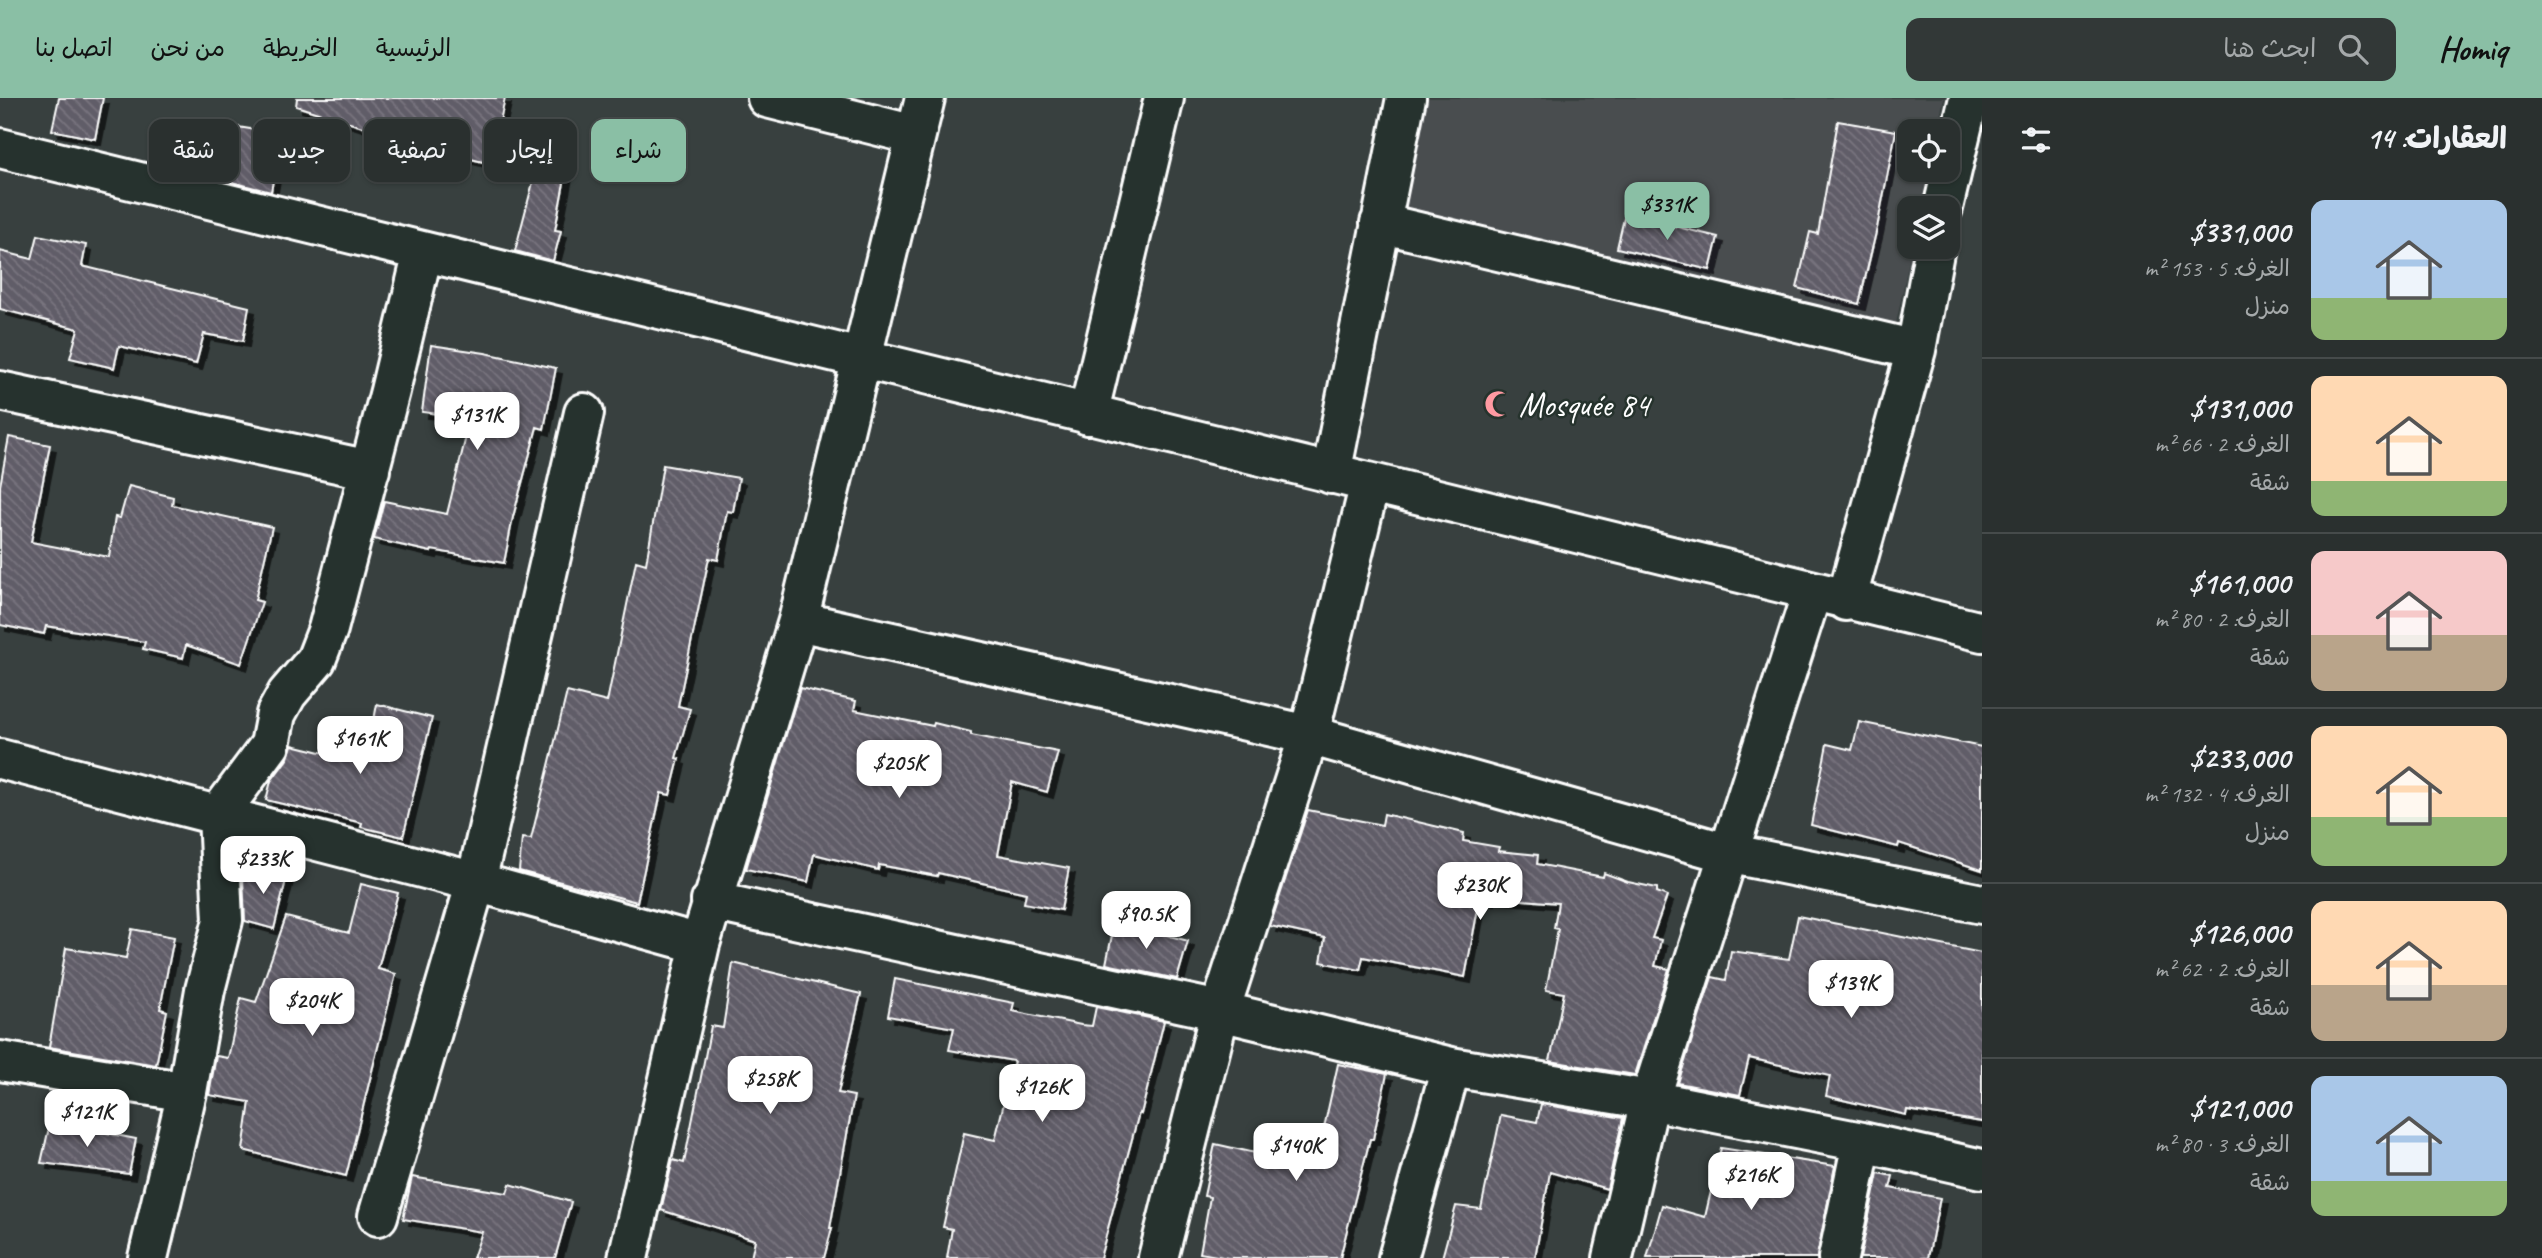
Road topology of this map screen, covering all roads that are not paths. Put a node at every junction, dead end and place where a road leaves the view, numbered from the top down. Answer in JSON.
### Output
{"nodes":[{"id":1,"x":767,"y":98,"type":"edge"},
{"id":2,"x":925,"y":98,"type":"edge"},
{"id":3,"x":1164,"y":98,"type":"edge"},
{"id":4,"x":1406,"y":98,"type":"edge"},
{"id":5,"x":1969,"y":98,"type":"edge"},
{"id":6,"x":915,"y":135,"type":"junction"},
{"id":7,"x":0,"y":148,"type":"edge"},
{"id":8,"x":1946,"y":196,"type":"edge"},
{"id":9,"x":1380,"y":223,"type":"junction"},
{"id":10,"x":423,"y":252,"type":"junction"},
{"id":11,"x":1933,"y":259,"type":"edge"},
{"id":12,"x":1916,"y":350,"type":"junction"},
{"id":13,"x":861,"y":359,"type":"junction"},
{"id":14,"x":0,"y":391,"type":"edge"},
{"id":15,"x":584,"y":414,"type":"dead end"},
{"id":16,"x":1088,"y":415,"type":"junction"},
{"id":17,"x":370,"y":470,"type":"junction"},
{"id":18,"x":1331,"y":474,"type":"junction"},
{"id":19,"x":1370,"y":483,"type":"junction"},
{"id":20,"x":1829,"y":597,"type":"junction"},
{"id":21,"x":798,"y":621,"type":"junction"},
{"id":22,"x":1982,"y":632,"type":"edge"},
{"id":23,"x":1308,"y":735,"type":"junction"},
{"id":24,"x":0,"y":759,"type":"edge"},
{"id":25,"x":218,"y":815,"type":"junction"},
{"id":26,"x":1727,"y":853,"type":"junction"},
{"id":27,"x":476,"y":882,"type":"junction"},
{"id":28,"x":712,"y":901,"type":"junction"},
{"id":29,"x":1982,"y":904,"type":"edge"},
{"id":30,"x":700,"y":944,"type":"junction"},
{"id":31,"x":1220,"y":1011,"type":"junction"},
{"id":32,"x":0,"y":1061,"type":"edge"},
{"id":33,"x":1451,"y":1067,"type":"junction"},
{"id":34,"x":187,"y":1092,"type":"junction"},
{"id":35,"x":1650,"y":1100,"type":"junction"},
{"id":36,"x":1863,"y":1142,"type":"junction"},
{"id":37,"x":1982,"y":1169,"type":"edge"},
{"id":38,"x":378,"y":1216,"type":"dead end"},
{"id":39,"x":148,"y":1258,"type":"edge"},
{"id":40,"x":628,"y":1258,"type":"edge"},
{"id":41,"x":1158,"y":1258,"type":"edge"},
{"id":42,"x":1398,"y":1258,"type":"edge"},
{"id":43,"x":1613,"y":1258,"type":"edge"},
{"id":44,"x":1838,"y":1258,"type":"edge"}],
"edges":[{"from":1,"to":6,"type":"street"},
{"from":2,"to":6,"type":"street"},
{"from":3,"to":16,"type":"street"},
{"from":4,"to":9,"type":"street"},
{"from":5,"to":8,"type":"street"},
{"from":6,"to":13,"type":"street"},
{"from":7,"to":10,"type":"street"},
{"from":9,"to":12,"type":"street"},
{"from":9,"to":18,"type":"street"},
{"from":10,"to":13,"type":"street"},
{"from":10,"to":17,"type":"street"},
{"from":11,"to":12,"type":"street"},
{"from":12,"to":20,"type":"street"},
{"from":13,"to":16,"type":"street"},
{"from":13,"to":21,"type":"street"},
{"from":14,"to":17,"type":"street"},
{"from":15,"to":27,"type":"street"},
{"from":16,"to":18,"type":"street"},
{"from":17,"to":25,"type":"street"},
{"from":18,"to":19,"type":"street"},
{"from":19,"to":20,"type":"street"},
{"from":19,"to":23,"type":"street"},
{"from":20,"to":22,"type":"street"},
{"from":20,"to":26,"type":"street"},
{"from":21,"to":23,"type":"street"},
{"from":21,"to":28,"type":"street"},
{"from":23,"to":26,"type":"street"},
{"from":23,"to":31,"type":"street"},
{"from":24,"to":25,"type":"street"},
{"from":25,"to":27,"type":"street"},
{"from":25,"to":34,"type":"street"},
{"from":26,"to":29,"type":"street"},
{"from":26,"to":35,"type":"street"},
{"from":27,"to":30,"type":"street"},
{"from":27,"to":38,"type":"street"},
{"from":28,"to":30,"type":"street"},
{"from":28,"to":31,"type":"street"},
{"from":30,"to":40,"type":"street"},
{"from":31,"to":33,"type":"street"},
{"from":31,"to":41,"type":"street"},
{"from":32,"to":34,"type":"street"},
{"from":33,"to":35,"type":"street"},
{"from":33,"to":42,"type":"street"},
{"from":34,"to":39,"type":"street"},
{"from":35,"to":36,"type":"street"},
{"from":35,"to":43,"type":"street"},
{"from":36,"to":37,"type":"street"},
{"from":36,"to":44,"type":"street"}]}
